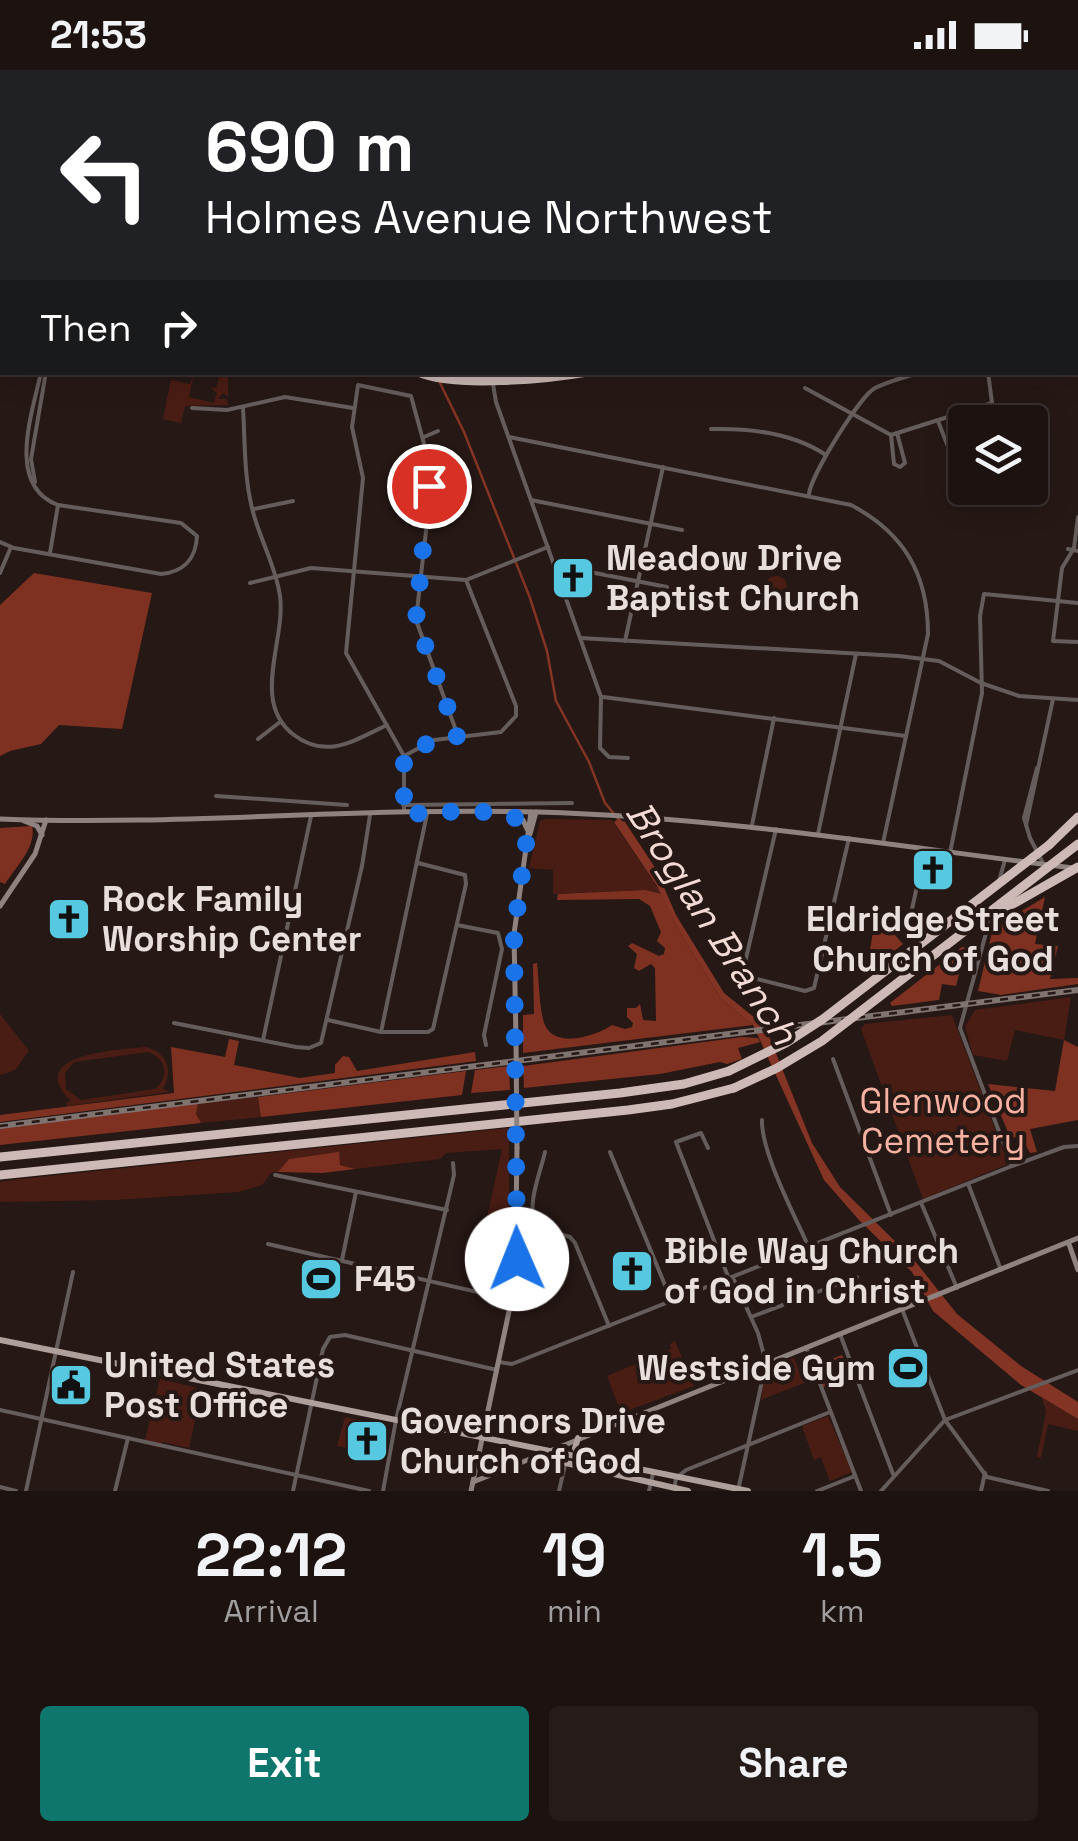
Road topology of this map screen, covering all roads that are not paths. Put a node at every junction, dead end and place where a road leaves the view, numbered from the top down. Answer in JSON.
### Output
{"nodes":[{"id":1,"x":44,"y":375,"type":"edge"},
{"id":2,"x":433,"y":375,"type":"edge"},
{"id":3,"x":912,"y":375,"type":"edge"},
{"id":4,"x":988,"y":375,"type":"edge"},
{"id":5,"x":490,"y":376,"type":"edge"},
{"id":6,"x":805,"y":388,"type":"dead end"},
{"id":7,"x":992,"y":403,"type":"joint"},
{"id":8,"x":192,"y":408,"type":"dead end"},
{"id":9,"x":242,"y":408,"type":"junction"},
{"id":10,"x":352,"y":408,"type":"junction"},
{"id":11,"x":854,"y":416,"type":"junction"},
{"id":12,"x":938,"y":420,"type":"junction"},
{"id":13,"x":712,"y":429,"type":"dead end"},
{"id":14,"x":438,"y":431,"type":"dead end"},
{"id":15,"x":894,"y":434,"type":"junction"},
{"id":16,"x":424,"y":437,"type":"junction"},
{"id":17,"x":509,"y":437,"type":"junction"},
{"id":18,"x":948,"y":447,"type":"edge"},
{"id":19,"x":826,"y":454,"type":"junction"},
{"id":20,"x":662,"y":466,"type":"junction"},
{"id":21,"x":809,"y":496,"type":"junction"},
{"id":22,"x":531,"y":500,"type":"junction"},
{"id":23,"x":293,"y":501,"type":"dead end"},
{"id":24,"x":58,"y":504,"type":"junction"},
{"id":25,"x":252,"y":509,"type":"junction"},
{"id":26,"x":1078,"y":517,"type":"edge"},
{"id":27,"x":650,"y":523,"type":"junction"},
{"id":28,"x":682,"y":530,"type":"dead end"},
{"id":29,"x":0,"y":542,"type":"edge"},
{"id":30,"x":11,"y":547,"type":"junction"},
{"id":31,"x":548,"y":547,"type":"junction"},
{"id":32,"x":1073,"y":550,"type":"edge"},
{"id":33,"x":50,"y":553,"type":"junction"},
{"id":34,"x":554,"y":565,"type":"junction"},
{"id":35,"x":0,"y":572,"type":"edge"},
{"id":36,"x":352,"y":572,"type":"junction"},
{"id":37,"x":275,"y":575,"type":"junction"},
{"id":38,"x":420,"y":578,"type":"junction"},
{"id":39,"x":466,"y":580,"type":"junction"},
{"id":40,"x":638,"y":581,"type":"junction"},
{"id":41,"x":250,"y":582,"type":"dead end"},
{"id":42,"x":666,"y":587,"type":"dead end"},
{"id":43,"x":1057,"y":600,"type":"junction"},
{"id":44,"x":1078,"y":602,"type":"edge"},
{"id":45,"x":580,"y":638,"type":"junction"},
{"id":46,"x":626,"y":640,"type":"junction"},
{"id":47,"x":1078,"y":642,"type":"edge"},
{"id":48,"x":856,"y":654,"type":"junction"},
{"id":49,"x":924,"y":659,"type":"junction"},
{"id":50,"x":981,"y":682,"type":"junction"},
{"id":51,"x":601,"y":697,"type":"junction"},
{"id":52,"x":1054,"y":699,"type":"junction"},
{"id":53,"x":1078,"y":700,"type":"edge"},
{"id":54,"x":774,"y":718,"type":"junction"},
{"id":55,"x":280,"y":722,"type":"junction"},
{"id":56,"x":386,"y":725,"type":"junction"},
{"id":57,"x":840,"y":726,"type":"junction"},
{"id":58,"x":458,"y":736,"type":"junction"},
{"id":59,"x":906,"y":736,"type":"junction"},
{"id":60,"x":258,"y":738,"type":"dead end"},
{"id":61,"x":404,"y":756,"type":"junction"},
{"id":62,"x":628,"y":758,"type":"dead end"},
{"id":63,"x":216,"y":796,"type":"dead end"},
{"id":64,"x":271,"y":800,"type":"junction"},
{"id":65,"x":572,"y":803,"type":"dead end"},
{"id":66,"x":347,"y":804,"type":"dead end"},
{"id":67,"x":403,"y":806,"type":"junction"},
{"id":68,"x":534,"y":812,"type":"junction"},
{"id":69,"x":507,"y":813,"type":"junction"},
{"id":70,"x":404,"y":814,"type":"junction"},
{"id":71,"x":427,"y":814,"type":"junction"},
{"id":72,"x":370,"y":815,"type":"junction"},
{"id":73,"x":311,"y":816,"type":"junction"},
{"id":74,"x":271,"y":817,"type":"junction"},
{"id":75,"x":0,"y":819,"type":"edge"},
{"id":76,"x":22,"y":820,"type":"junction"},
{"id":77,"x":46,"y":820,"type":"junction"},
{"id":78,"x":60,"y":820,"type":"junction"},
{"id":79,"x":1078,"y":820,"type":"edge"},
{"id":80,"x":752,"y":825,"type":"junction"},
{"id":81,"x":776,"y":828,"type":"junction"},
{"id":82,"x":528,"y":833,"type":"junction"},
{"id":83,"x":43,"y":834,"type":"junction"},
{"id":84,"x":818,"y":834,"type":"junction"},
{"id":85,"x":849,"y":838,"type":"junction"},
{"id":86,"x":883,"y":843,"type":"junction"},
{"id":87,"x":1078,"y":844,"type":"edge"},
{"id":88,"x":925,"y":849,"type":"junction"},
{"id":89,"x":950,"y":852,"type":"junction"},
{"id":90,"x":1005,"y":860,"type":"junction"},
{"id":91,"x":418,"y":863,"type":"junction"},
{"id":92,"x":1044,"y":865,"type":"junction"},
{"id":93,"x":1078,"y":868,"type":"edge"},
{"id":94,"x":0,"y":906,"type":"edge"},
{"id":95,"x":456,"y":925,"type":"junction"},
{"id":96,"x":963,"y":934,"type":"junction"},
{"id":97,"x":906,"y":937,"type":"dead end"},
{"id":98,"x":328,"y":1020,"type":"junction"},
{"id":99,"x":174,"y":1023,"type":"dead end"},
{"id":100,"x":380,"y":1032,"type":"junction"},
{"id":101,"x":263,"y":1040,"type":"junction"},
{"id":102,"x":486,"y":1045,"type":"dead end"},
{"id":103,"x":833,"y":1059,"type":"dead end"},
{"id":104,"x":762,"y":1120,"type":"dead end"},
{"id":105,"x":1078,"y":1146,"type":"edge"},
{"id":106,"x":708,"y":1148,"type":"dead end"},
{"id":107,"x":545,"y":1152,"type":"dead end"},
{"id":108,"x":610,"y":1152,"type":"dead end"},
{"id":109,"x":0,"y":1157,"type":"edge"},
{"id":110,"x":453,"y":1163,"type":"dead end"},
{"id":111,"x":1012,"y":1166,"type":"junction"},
{"id":112,"x":0,"y":1175,"type":"edge"},
{"id":113,"x":275,"y":1175,"type":"dead end"},
{"id":114,"x":968,"y":1184,"type":"junction"},
{"id":115,"x":356,"y":1192,"type":"junction"},
{"id":116,"x":922,"y":1203,"type":"junction"},
{"id":117,"x":447,"y":1210,"type":"junction"},
{"id":118,"x":891,"y":1215,"type":"junction"},
{"id":119,"x":1078,"y":1241,"type":"edge"},
{"id":120,"x":268,"y":1244,"type":"dead end"},
{"id":121,"x":1069,"y":1244,"type":"junction"},
{"id":122,"x":809,"y":1248,"type":"junction"},
{"id":123,"x":342,"y":1260,"type":"junction"},
{"id":124,"x":1000,"y":1270,"type":"junction"},
{"id":125,"x":1078,"y":1270,"type":"edge"},
{"id":126,"x":73,"y":1272,"type":"dead end"},
{"id":127,"x":857,"y":1277,"type":"dead end"},
{"id":128,"x":732,"y":1278,"type":"junction"},
{"id":129,"x":430,"y":1281,"type":"junction"},
{"id":130,"x":957,"y":1288,"type":"junction"},
{"id":131,"x":512,"y":1300,"type":"junction"},
{"id":132,"x":672,"y":1302,"type":"junction"},
{"id":133,"x":902,"y":1310,"type":"junction"},
{"id":134,"x":751,"y":1317,"type":"junction"},
{"id":135,"x":608,"y":1326,"type":"junction"},
{"id":136,"x":840,"y":1334,"type":"junction"},
{"id":137,"x":0,"y":1340,"type":"edge"},
{"id":138,"x":806,"y":1347,"type":"junction"},
{"id":139,"x":413,"y":1351,"type":"junction"},
{"id":140,"x":58,"y":1352,"type":"junction"},
{"id":141,"x":766,"y":1363,"type":"junction"},
{"id":142,"x":498,"y":1366,"type":"junction"},
{"id":143,"x":1078,"y":1370,"type":"edge"},
{"id":144,"x":312,"y":1402,"type":"junction"},
{"id":145,"x":0,"y":1410,"type":"edge"},
{"id":146,"x":830,"y":1412,"type":"junction"},
{"id":147,"x":42,"y":1420,"type":"junction"},
{"id":148,"x":396,"y":1420,"type":"junction"},
{"id":149,"x":945,"y":1420,"type":"junction"},
{"id":150,"x":482,"y":1437,"type":"junction"},
{"id":151,"x":128,"y":1438,"type":"junction"},
{"id":152,"x":578,"y":1438,"type":"junction"},
{"id":153,"x":748,"y":1444,"type":"junction"},
{"id":154,"x":546,"y":1450,"type":"junction"},
{"id":155,"x":578,"y":1456,"type":"junction"},
{"id":156,"x":566,"y":1463,"type":"junction"},
{"id":157,"x":653,"y":1473,"type":"junction"},
{"id":158,"x":985,"y":1473,"type":"junction"},
{"id":159,"x":296,"y":1475,"type":"junction"},
{"id":160,"x":855,"y":1476,"type":"junction"},
{"id":161,"x":893,"y":1476,"type":"junction"},
{"id":162,"x":676,"y":1478,"type":"junction"},
{"id":163,"x":473,"y":1482,"type":"junction"},
{"id":164,"x":0,"y":1487,"type":"edge"},
{"id":165,"x":650,"y":1487,"type":"edge"},
{"id":166,"x":674,"y":1488,"type":"junction"},
{"id":167,"x":738,"y":1490,"type":"edge"},
{"id":168,"x":16,"y":1491,"type":"edge"},
{"id":169,"x":26,"y":1491,"type":"edge"},
{"id":170,"x":116,"y":1491,"type":"edge"},
{"id":171,"x":293,"y":1491,"type":"edge"},
{"id":172,"x":369,"y":1491,"type":"edge"},
{"id":173,"x":383,"y":1491,"type":"edge"},
{"id":174,"x":471,"y":1491,"type":"edge"},
{"id":175,"x":559,"y":1491,"type":"edge"},
{"id":176,"x":688,"y":1491,"type":"edge"},
{"id":177,"x":748,"y":1491,"type":"edge"},
{"id":178,"x":818,"y":1491,"type":"edge"},
{"id":179,"x":861,"y":1491,"type":"edge"},
{"id":180,"x":880,"y":1491,"type":"edge"},
{"id":181,"x":981,"y":1491,"type":"edge"},
{"id":182,"x":1048,"y":1491,"type":"edge"}],
"edges":[{"from":1,"to":24,"type":"street"},
{"from":2,"to":5,"type":"highway"},
{"from":3,"to":11,"type":"street"},
{"from":4,"to":7,"type":"street"},
{"from":5,"to":17,"type":"street"},
{"from":6,"to":11,"type":"street"},
{"from":7,"to":12,"type":"street"},
{"from":8,"to":9,"type":"street"},
{"from":9,"to":10,"type":"street"},
{"from":9,"to":25,"type":"street"},
{"from":10,"to":16,"type":"street"},
{"from":10,"to":36,"type":"street"},
{"from":11,"to":15,"type":"street"},
{"from":11,"to":19,"type":"street"},
{"from":12,"to":15,"type":"street"},
{"from":12,"to":18,"type":"street"},
{"from":13,"to":19,"type":"street"},
{"from":14,"to":16,"type":"street"},
{"from":15,"to":15,"type":"street"},
{"from":16,"to":38,"type":"street"},
{"from":17,"to":20,"type":"street"},
{"from":17,"to":22,"type":"street"},
{"from":19,"to":21,"type":"street"},
{"from":20,"to":21,"type":"street"},
{"from":20,"to":27,"type":"street"},
{"from":21,"to":49,"type":"street"},
{"from":22,"to":27,"type":"street"},
{"from":22,"to":31,"type":"street"},
{"from":23,"to":25,"type":"street"},
{"from":24,"to":33,"type":"street"},
{"from":24,"to":33,"type":"street"},
{"from":25,"to":37,"type":"street"},
{"from":26,"to":32,"type":"street"},
{"from":27,"to":28,"type":"street"},
{"from":27,"to":40,"type":"street"},
{"from":29,"to":30,"type":"street"},
{"from":30,"to":33,"type":"street"},
{"from":30,"to":35,"type":"street"},
{"from":31,"to":34,"type":"street"},
{"from":31,"to":39,"type":"street"},
{"from":32,"to":43,"type":"street"},
{"from":34,"to":40,"type":"street"},
{"from":34,"to":45,"type":"street"},
{"from":36,"to":37,"type":"street"},
{"from":36,"to":38,"type":"street"},
{"from":36,"to":56,"type":"street"},
{"from":37,"to":41,"type":"street"},
{"from":37,"to":55,"type":"street"},
{"from":38,"to":39,"type":"street"},
{"from":38,"to":58,"type":"street"},
{"from":39,"to":58,"type":"street"},
{"from":40,"to":42,"type":"street"},
{"from":40,"to":46,"type":"street"},
{"from":43,"to":44,"type":"street"},
{"from":43,"to":47,"type":"street"},
{"from":43,"to":50,"type":"street"},
{"from":45,"to":46,"type":"street"},
{"from":45,"to":51,"type":"street"},
{"from":46,"to":48,"type":"street"},
{"from":48,"to":49,"type":"street"},
{"from":48,"to":57,"type":"street"},
{"from":49,"to":50,"type":"street"},
{"from":49,"to":59,"type":"street"},
{"from":50,"to":52,"type":"street"},
{"from":50,"to":89,"type":"street"},
{"from":51,"to":54,"type":"street"},
{"from":51,"to":62,"type":"street"},
{"from":52,"to":53,"type":"street"},
{"from":52,"to":92,"type":"street"},
{"from":54,"to":57,"type":"street"},
{"from":54,"to":80,"type":"street"},
{"from":55,"to":56,"type":"street"},
{"from":55,"to":60,"type":"street"},
{"from":56,"to":61,"type":"street"},
{"from":57,"to":59,"type":"street"},
{"from":57,"to":84,"type":"street"},
{"from":58,"to":61,"type":"street"},
{"from":59,"to":86,"type":"street"},
{"from":61,"to":67,"type":"street"},
{"from":63,"to":64,"type":"street"},
{"from":64,"to":66,"type":"street"},
{"from":64,"to":74,"type":"street"},
{"from":65,"to":67,"type":"street"},
{"from":67,"to":70,"type":"street"},
{"from":68,"to":69,"type":"street"},
{"from":68,"to":80,"type":"street"},
{"from":68,"to":82,"type":"street"},
{"from":69,"to":71,"type":"street"},
{"from":69,"to":82,"type":"street"},
{"from":70,"to":71,"type":"street"},
{"from":70,"to":72,"type":"street"},
{"from":71,"to":91,"type":"street"},
{"from":72,"to":73,"type":"street"},
{"from":72,"to":98,"type":"street"},
{"from":73,"to":74,"type":"street"},
{"from":73,"to":101,"type":"street"},
{"from":74,"to":78,"type":"street"},
{"from":75,"to":76,"type":"street"},
{"from":76,"to":77,"type":"street"},
{"from":76,"to":83,"type":"street"},
{"from":77,"to":78,"type":"street"},
{"from":77,"to":83,"type":"street"},
{"from":78,"to":83,"type":"street"},
{"from":79,"to":109,"type":"highway","bridge":true},
{"from":80,"to":81,"type":"street"},
{"from":81,"to":84,"type":"street"},
{"from":81,"to":85,"type":"street"},
{"from":82,"to":131,"type":"street","bridge":true},
{"from":83,"to":94,"type":"street"},
{"from":84,"to":85,"type":"street"},
{"from":85,"to":86,"type":"street"},
{"from":86,"to":88,"type":"street"},
{"from":87,"to":96,"type":"highway","bridge":true},
{"from":88,"to":89,"type":"street"},
{"from":88,"to":97,"type":"street"},
{"from":89,"to":90,"type":"street"},
{"from":90,"to":92,"type":"street"},
{"from":90,"to":111,"type":"street"},
{"from":91,"to":95,"type":"street"},
{"from":91,"to":100,"type":"street"},
{"from":92,"to":93,"type":"street"},
{"from":93,"to":96,"type":"highway","bridge":true},
{"from":95,"to":100,"type":"street"},
{"from":95,"to":102,"type":"street"},
{"from":96,"to":112,"type":"highway","bridge":true},
{"from":98,"to":100,"type":"street"},
{"from":98,"to":101,"type":"street"},
{"from":99,"to":101,"type":"street"},
{"from":103,"to":118,"type":"street"},
{"from":104,"to":122,"type":"street"},
{"from":105,"to":111,"type":"street"},
{"from":106,"to":128,"type":"street"},
{"from":107,"to":135,"type":"street"},
{"from":108,"to":132,"type":"street"},
{"from":110,"to":117,"type":"street"},
{"from":111,"to":114,"type":"street"},
{"from":113,"to":115,"type":"street"},
{"from":114,"to":116,"type":"street"},
{"from":114,"to":124,"type":"street"},
{"from":115,"to":117,"type":"street"},
{"from":115,"to":123,"type":"street"},
{"from":116,"to":118,"type":"street"},
{"from":116,"to":130,"type":"street"},
{"from":117,"to":129,"type":"street"},
{"from":118,"to":122,"type":"street"},
{"from":119,"to":121,"type":"street"},
{"from":120,"to":123,"type":"street"},
{"from":121,"to":124,"type":"street"},
{"from":121,"to":125,"type":"street"},
{"from":122,"to":128,"type":"street"},
{"from":123,"to":129,"type":"street"},
{"from":124,"to":130,"type":"street"},
{"from":126,"to":140,"type":"street"},
{"from":127,"to":134,"type":"street"},
{"from":128,"to":132,"type":"street"},
{"from":128,"to":134,"type":"street"},
{"from":129,"to":131,"type":"street"},
{"from":129,"to":139,"type":"street"},
{"from":130,"to":133,"type":"street"},
{"from":131,"to":142,"type":"street"},
{"from":132,"to":135,"type":"street"},
{"from":133,"to":136,"type":"street"},
{"from":133,"to":149,"type":"street"},
{"from":134,"to":141,"type":"street"},
{"from":135,"to":142,"type":"street"},
{"from":136,"to":138,"type":"street"},
{"from":136,"to":161,"type":"street"},
{"from":137,"to":140,"type":"main road"},
{"from":138,"to":141,"type":"street"},
{"from":138,"to":146,"type":"street"},
{"from":139,"to":142,"type":"street"},
{"from":139,"to":144,"type":"street"},
{"from":139,"to":148,"type":"street"},
{"from":140,"to":144,"type":"main road"},
{"from":140,"to":147,"type":"street"},
{"from":141,"to":152,"type":"street"},
{"from":141,"to":153,"type":"street"},
{"from":142,"to":150,"type":"street"},
{"from":143,"to":149,"type":"street"},
{"from":144,"to":148,"type":"main road"},
{"from":144,"to":159,"type":"street"},
{"from":145,"to":147,"type":"street"},
{"from":146,"to":153,"type":"street"},
{"from":146,"to":160,"type":"street"},
{"from":147,"to":151,"type":"street"},
{"from":147,"to":169,"type":"street"},
{"from":148,"to":150,"type":"main road"},
{"from":148,"to":173,"type":"street"},
{"from":149,"to":158,"type":"street"},
{"from":149,"to":161,"type":"street"},
{"from":150,"to":154,"type":"main road"},
{"from":150,"to":163,"type":"street"},
{"from":151,"to":159,"type":"street"},
{"from":151,"to":170,"type":"street"},
{"from":152,"to":154,"type":"street"},
{"from":152,"to":155,"type":"main road"},
{"from":153,"to":162,"type":"street"},
{"from":153,"to":167,"type":"street"},
{"from":154,"to":155,"type":"main road"},
{"from":154,"to":156,"type":"main road"},
{"from":154,"to":163,"type":"street"},
{"from":155,"to":156,"type":"street"},
{"from":155,"to":157,"type":"main road"},
{"from":156,"to":165,"type":"main road"},
{"from":156,"to":175,"type":"street"},
{"from":157,"to":162,"type":"main road"},
{"from":157,"to":165,"type":"street"},
{"from":158,"to":181,"type":"street"},
{"from":158,"to":182,"type":"street"},
{"from":159,"to":171,"type":"street"},
{"from":159,"to":172,"type":"street"},
{"from":160,"to":178,"type":"street"},
{"from":160,"to":179,"type":"street"},
{"from":161,"to":180,"type":"street"},
{"from":162,"to":166,"type":"street"},
{"from":162,"to":167,"type":"main road"},
{"from":163,"to":174,"type":"street"},
{"from":164,"to":168,"type":"street"},
{"from":165,"to":166,"type":"main road"},
{"from":166,"to":176,"type":"main road"},
{"from":167,"to":177,"type":"main road"}]}
